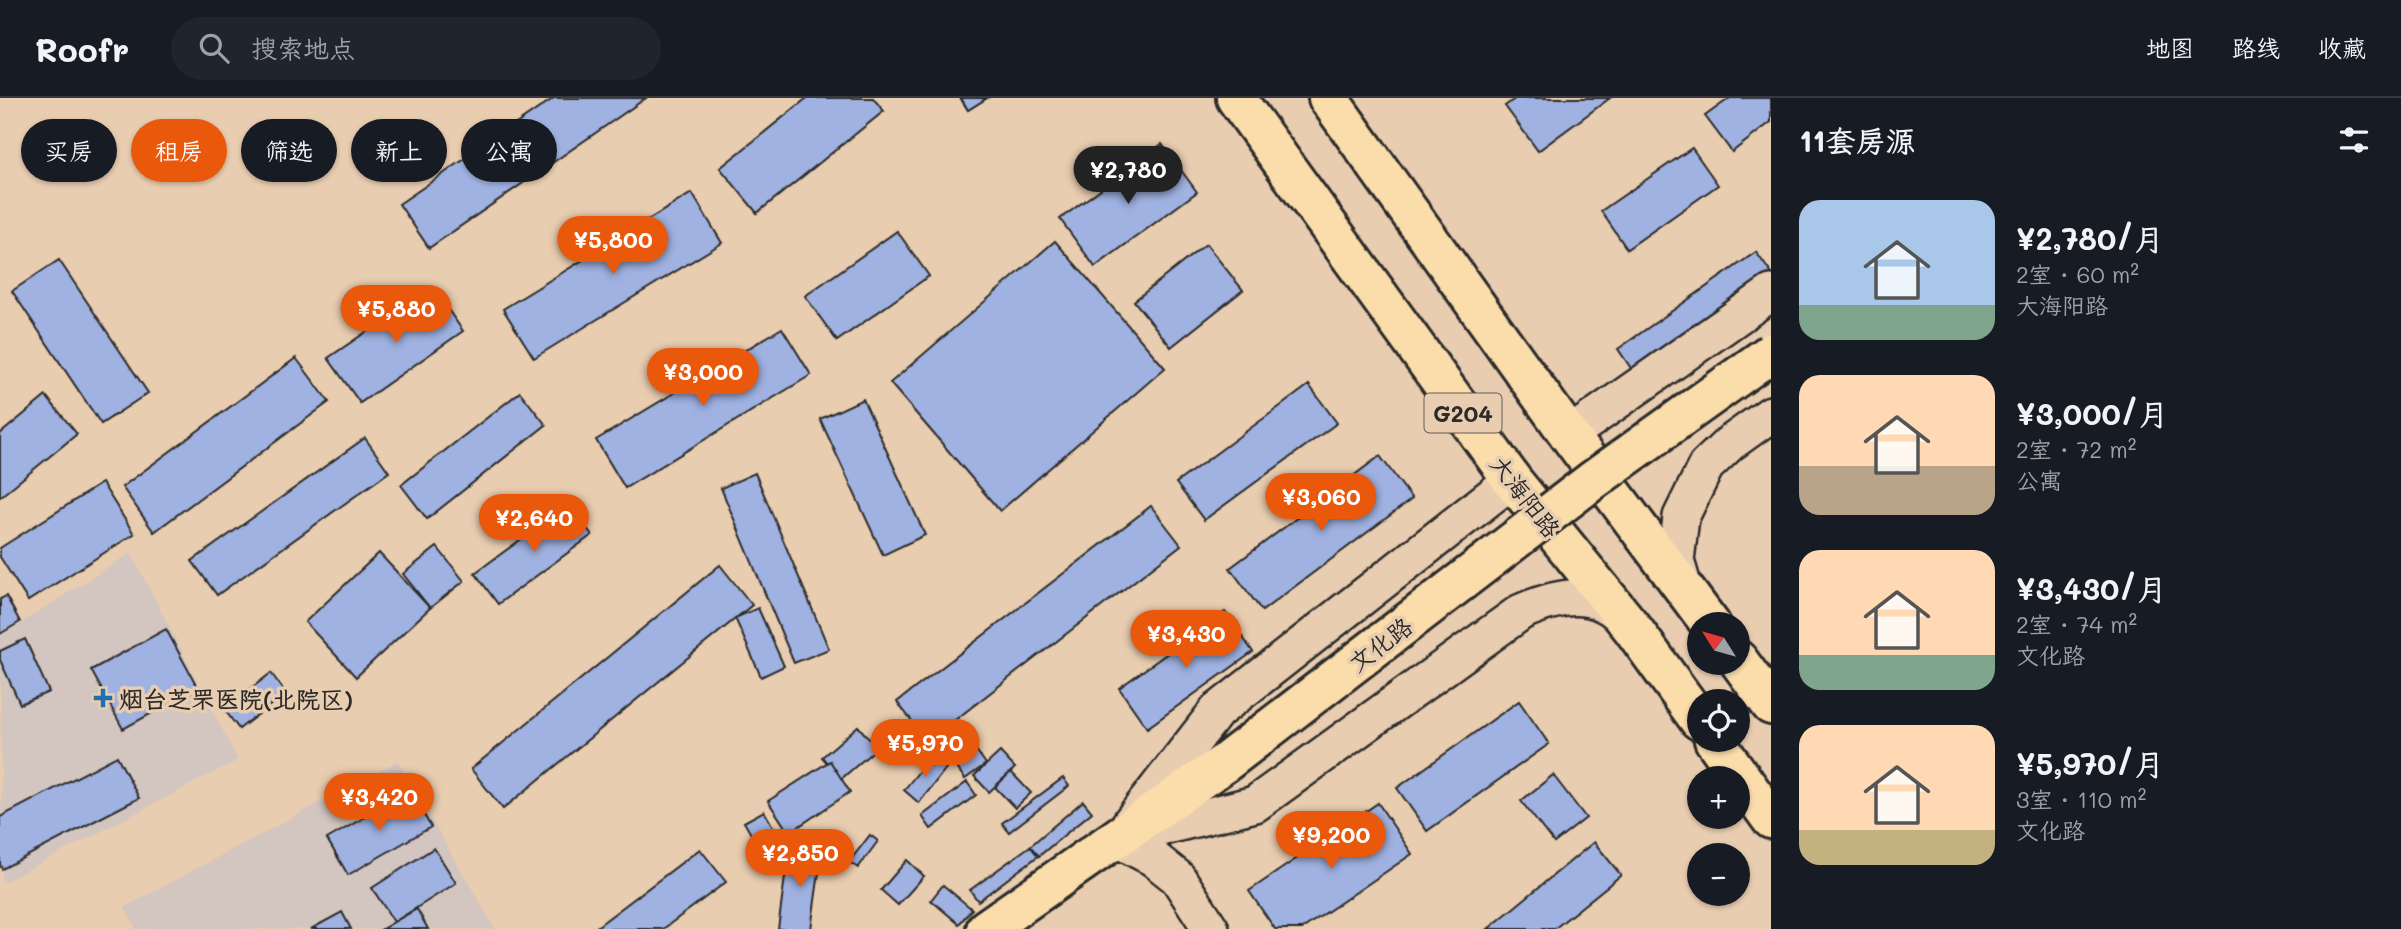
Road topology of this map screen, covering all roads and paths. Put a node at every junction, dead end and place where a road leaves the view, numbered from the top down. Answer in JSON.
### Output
{"nodes":[{"id":1,"x":1236,"y":98,"type":"edge"},
{"id":2,"x":1328,"y":98,"type":"edge"},
{"id":3,"x":1771,"y":293,"type":"edge"},
{"id":4,"x":1771,"y":354,"type":"edge"},
{"id":5,"x":1771,"y":414,"type":"edge"},
{"id":6,"x":1569,"y":435,"type":"junction"},
{"id":7,"x":1512,"y":480,"type":"junction"},
{"id":8,"x":1684,"y":588,"type":"junction"},
{"id":9,"x":1702,"y":612,"type":"edge"},
{"id":10,"x":1633,"y":629,"type":"junction"},
{"id":11,"x":1750,"y":676,"type":"edge"},
{"id":12,"x":1687,"y":703,"type":"edge"},
{"id":13,"x":1771,"y":705,"type":"edge"},
{"id":14,"x":1723,"y":752,"type":"edge"},
{"id":15,"x":1771,"y":820,"type":"edge"},
{"id":16,"x":1117,"y":839,"type":"junction"},
{"id":17,"x":986,"y":929,"type":"edge"},
{"id":18,"x":1211,"y":929,"type":"edge"}],
"edges":[{"from":1,"to":7,"type":"main road","name":"大海阳路","number":"G204"},
{"from":2,"to":6,"type":"main road","number":"G204"},
{"from":3,"to":6,"type":"street"},
{"from":4,"to":16,"type":"main road","name":"文化路","bridge":true},
{"from":5,"to":8,"type":"street"},
{"from":6,"to":8,"type":"main road","number":"G204"},
{"from":7,"to":10,"type":"main road","name":"大海阳路","number":"G204"},
{"from":7,"to":16,"type":"street"},
{"from":8,"to":9,"type":"main road","number":"G204"},
{"from":10,"to":12,"type":"main road","name":"大海阳路","number":"G204"},
{"from":10,"to":16,"type":"street"},
{"from":11,"to":13,"type":"main road"},
{"from":14,"to":15,"type":"main road"},
{"from":16,"to":17,"type":"main road","name":"文化路"},
{"from":16,"to":18,"type":"street"}]}
